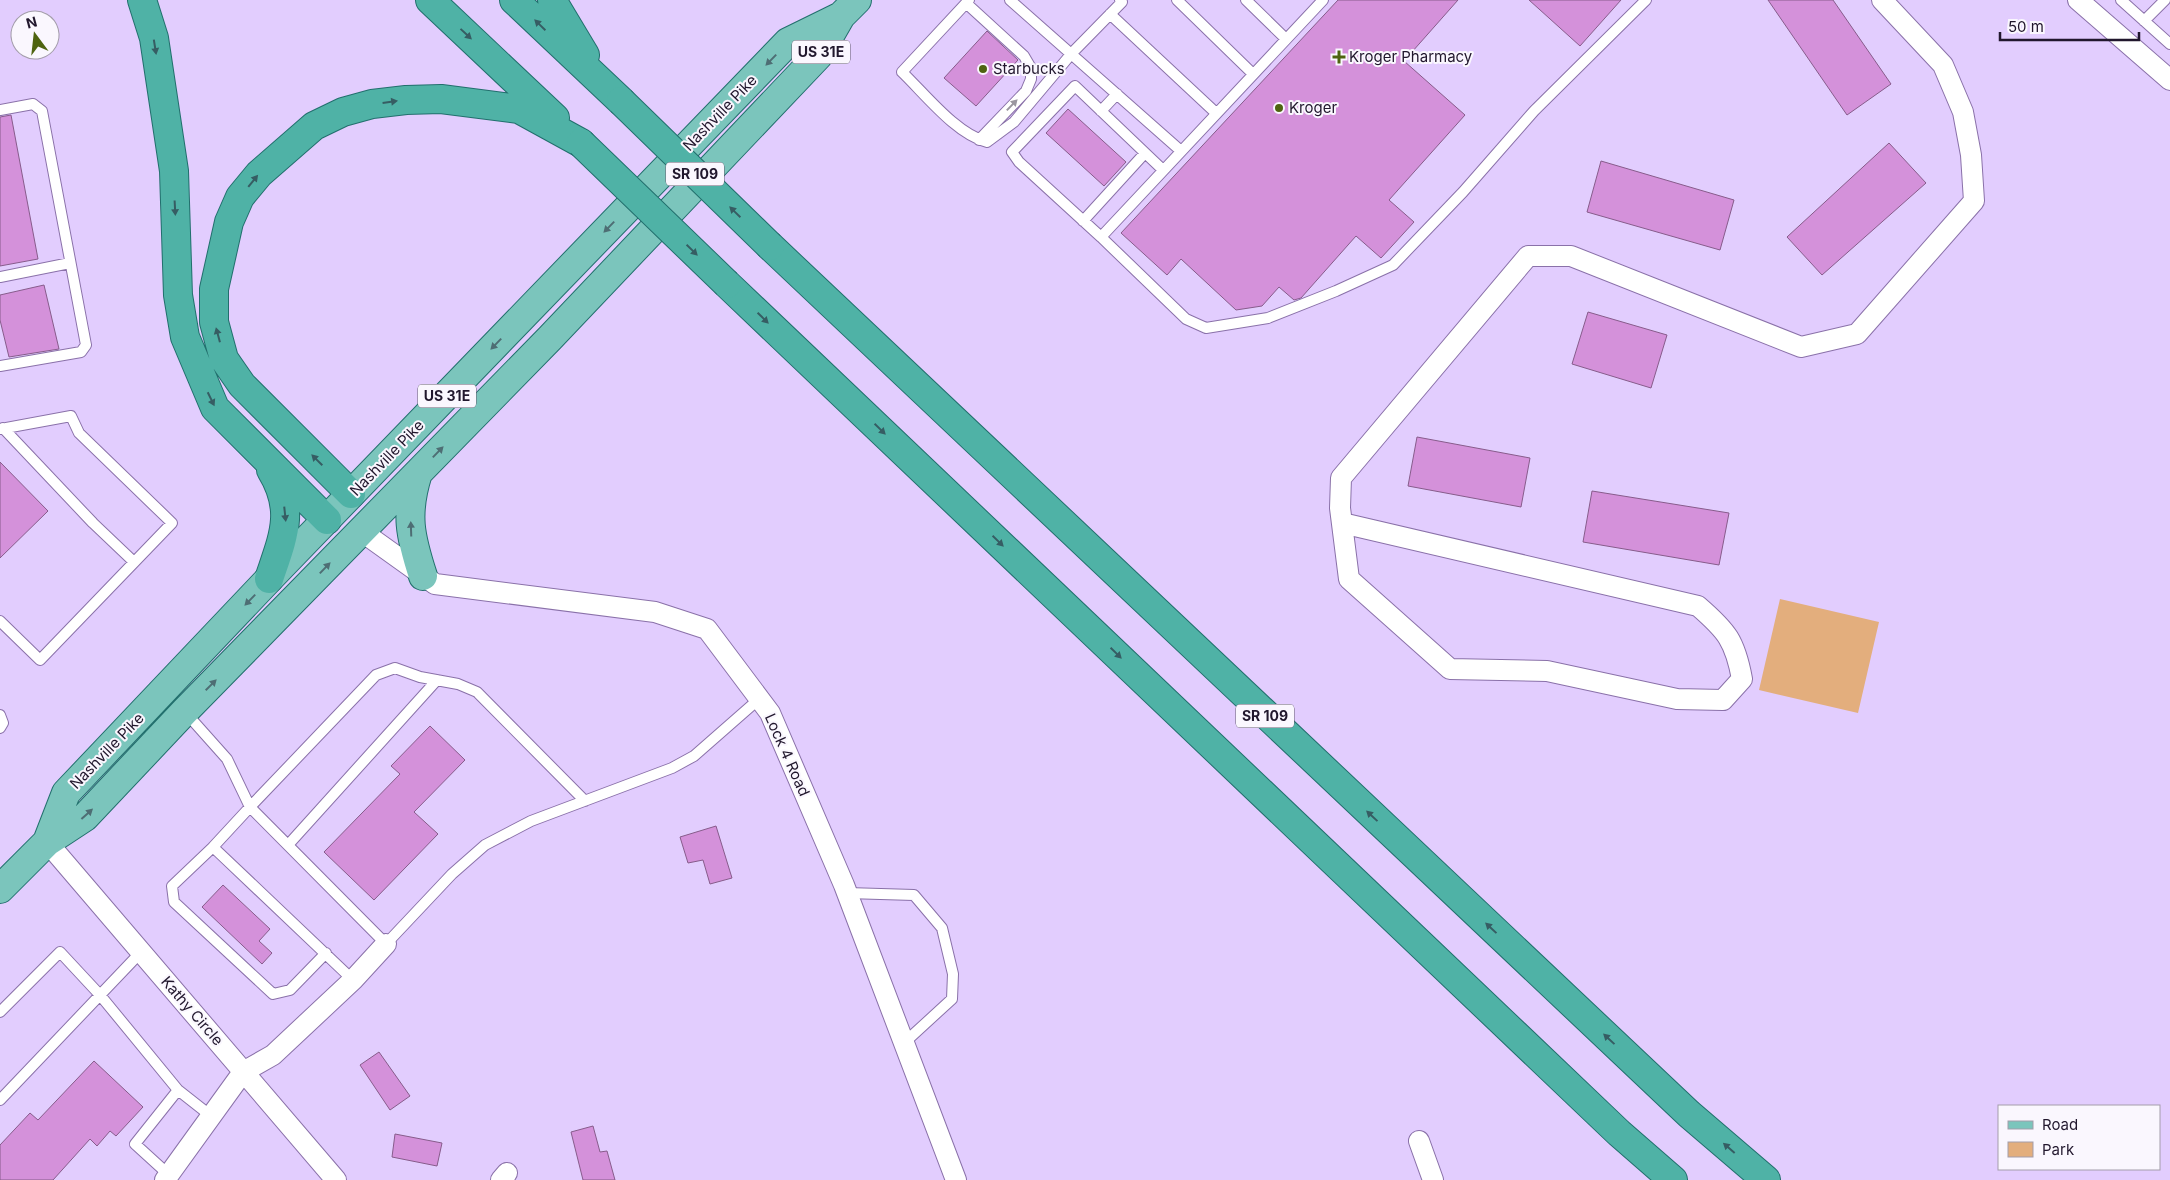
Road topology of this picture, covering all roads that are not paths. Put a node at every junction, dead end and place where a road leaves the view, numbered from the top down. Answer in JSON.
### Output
{"nodes":[{"id":1,"x":142,"y":0,"type":"edge"},
{"id":2,"x":430,"y":0,"type":"edge"},
{"id":3,"x":514,"y":0,"type":"edge"},
{"id":4,"x":552,"y":0,"type":"edge"},
{"id":5,"x":1010,"y":0,"type":"edge"},
{"id":6,"x":1177,"y":0,"type":"edge"},
{"id":7,"x":1246,"y":0,"type":"edge"},
{"id":8,"x":1323,"y":0,"type":"edge"},
{"id":9,"x":1646,"y":0,"type":"edge"},
{"id":10,"x":1882,"y":0,"type":"edge"},
{"id":11,"x":2078,"y":0,"type":"edge"},
{"id":12,"x":2121,"y":0,"type":"edge"},
{"id":13,"x":2165,"y":0,"type":"edge"},
{"id":14,"x":1122,"y":1,"type":"edge"},
{"id":15,"x":967,"y":2,"type":"edge"},
{"id":16,"x":849,"y":8,"type":"edge"},
{"id":17,"x":1110,"y":14,"type":"junction"},
{"id":18,"x":2144,"y":21,"type":"junction"},
{"id":19,"x":1286,"y":39,"type":"junction"},
{"id":20,"x":2170,"y":44,"type":"edge"},
{"id":21,"x":1072,"y":54,"type":"junction"},
{"id":22,"x":1253,"y":74,"type":"junction"},
{"id":23,"x":2170,"y":80,"type":"edge"},
{"id":24,"x":600,"y":83,"type":"junction"},
{"id":25,"x":1117,"y":94,"type":"junction"},
{"id":26,"x":0,"y":110,"type":"edge"},
{"id":27,"x":1101,"y":111,"type":"junction"},
{"id":28,"x":1216,"y":113,"type":"junction"},
{"id":29,"x":1014,"y":122,"type":"junction"},
{"id":30,"x":1027,"y":136,"type":"junction"},
{"id":31,"x":979,"y":140,"type":"junction"},
{"id":32,"x":581,"y":143,"type":"junction"},
{"id":33,"x":1181,"y":151,"type":"junction"},
{"id":34,"x":1145,"y":153,"type":"junction"},
{"id":35,"x":1163,"y":170,"type":"junction"},
{"id":36,"x":1083,"y":221,"type":"junction"},
{"id":37,"x":1101,"y":237,"type":"junction"},
{"id":38,"x":70,"y":263,"type":"junction"},
{"id":39,"x":0,"y":277,"type":"edge"},
{"id":40,"x":0,"y":366,"type":"edge"},
{"id":41,"x":1,"y":429,"type":"edge"},
{"id":42,"x":261,"y":453,"type":"junction"},
{"id":43,"x":419,"y":472,"type":"junction"},
{"id":44,"x":351,"y":494,"type":"junction"},
{"id":45,"x":327,"y":520,"type":"junction"},
{"id":46,"x":1342,"y":523,"type":"junction"},
{"id":47,"x":361,"y":531,"type":"junction"},
{"id":48,"x":134,"y":562,"type":"junction"},
{"id":49,"x":423,"y":576,"type":"junction"},
{"id":50,"x":269,"y":579,"type":"junction"},
{"id":51,"x":0,"y":621,"type":"edge"},
{"id":52,"x":437,"y":680,"type":"junction"},
{"id":53,"x":759,"y":699,"type":"junction"},
{"id":54,"x":185,"y":711,"type":"junction"},
{"id":55,"x":0,"y":714,"type":"edge"},
{"id":56,"x":0,"y":728,"type":"edge"},
{"id":57,"x":585,"y":801,"type":"junction"},
{"id":58,"x":250,"y":807,"type":"junction"},
{"id":59,"x":47,"y":842,"type":"junction"},
{"id":60,"x":288,"y":845,"type":"junction"},
{"id":61,"x":213,"y":847,"type":"junction"},
{"id":62,"x":0,"y":890,"type":"edge"},
{"id":63,"x":847,"y":893,"type":"junction"},
{"id":64,"x":386,"y":944,"type":"junction"},
{"id":65,"x":140,"y":952,"type":"junction"},
{"id":66,"x":326,"y":953,"type":"junction"},
{"id":67,"x":353,"y":980,"type":"junction"},
{"id":68,"x":100,"y":995,"type":"junction"},
{"id":69,"x":0,"y":1012,"type":"edge"},
{"id":70,"x":904,"y":1042,"type":"junction"},
{"id":71,"x":243,"y":1072,"type":"junction"},
{"id":72,"x":178,"y":1090,"type":"junction"},
{"id":73,"x":0,"y":1100,"type":"edge"},
{"id":74,"x":211,"y":1116,"type":"junction"},
{"id":75,"x":1419,"y":1141,"type":"dead end"},
{"id":76,"x":167,"y":1177,"type":"edge"},
{"id":77,"x":336,"y":1180,"type":"edge"},
{"id":78,"x":956,"y":1180,"type":"edge"},
{"id":79,"x":1433,"y":1180,"type":"edge"},
{"id":80,"x":1673,"y":1180,"type":"edge"},
{"id":81,"x":1766,"y":1180,"type":"edge"}],
"edges":[{"from":1,"to":42,"type":"highway","one_way":true},
{"from":2,"to":32,"type":"highway","one_way":true},
{"from":24,"to":3,"type":"highway","number":"SR 109","one_way":true},
{"from":4,"to":24,"type":"highway"},
{"from":5,"to":21,"type":"lane"},
{"from":6,"to":22,"type":"lane"},
{"from":7,"to":19,"type":"lane"},
{"from":8,"to":19,"type":"lane"},
{"from":9,"to":37,"type":"lane"},
{"from":10,"to":46,"type":"street"},
{"from":11,"to":23,"type":"street"},
{"from":12,"to":18,"type":"lane"},
{"from":13,"to":18,"type":"lane"},
{"from":14,"to":17,"type":"lane"},
{"from":31,"to":15,"type":"lane","one_way":true},
{"from":15,"to":31,"type":"lane"},
{"from":43,"to":16,"type":"main road","name":"Nashville Pike","number":"US 31E","one_way":true},
{"from":16,"to":44,"type":"main road","name":"Nashville Pike","number":"US 31E","one_way":true},
{"from":17,"to":21,"type":"lane"},
{"from":17,"to":28,"type":"lane"},
{"from":18,"to":20,"type":"lane"},
{"from":19,"to":22,"type":"lane"},
{"from":21,"to":25,"type":"lane"},
{"from":21,"to":29,"type":"lane"},
{"from":22,"to":28,"type":"lane"},
{"from":81,"to":24,"type":"highway","number":"SR 109","one_way":true,"bridge":true},
{"from":25,"to":27,"type":"lane"},
{"from":25,"to":33,"type":"lane"},
{"from":26,"to":38,"type":"lane"},
{"from":27,"to":30,"type":"lane"},
{"from":27,"to":34,"type":"lane"},
{"from":28,"to":33,"type":"lane"},
{"from":29,"to":30,"type":"lane"},
{"from":29,"to":31,"type":"lane"},
{"from":30,"to":36,"type":"lane"},
{"from":44,"to":32,"type":"highway","one_way":true},
{"from":32,"to":80,"type":"highway","one_way":true,"bridge":true},
{"from":33,"to":35,"type":"lane"},
{"from":34,"to":35,"type":"lane"},
{"from":34,"to":36,"type":"lane"},
{"from":35,"to":37,"type":"lane"},
{"from":36,"to":37,"type":"lane"},
{"from":38,"to":39,"type":"lane"},
{"from":38,"to":40,"type":"lane"},
{"from":41,"to":48,"type":"lane"},
{"from":41,"to":48,"type":"lane"},
{"from":42,"to":45,"type":"highway"},
{"from":42,"to":50,"type":"highway","one_way":true},
{"from":43,"to":47,"type":"main road","name":"Nashville Pike","number":"US 31E"},
{"from":49,"to":43,"type":"main road","one_way":true},
{"from":44,"to":45,"type":"main road","name":"Nashville Pike","number":"US 31E"},
{"from":44,"to":47,"type":"main road"},
{"from":45,"to":47,"type":"main road"},
{"from":45,"to":50,"type":"main road","name":"Nashville Pike","number":"US 31E"},
{"from":46,"to":46,"type":"street"},
{"from":47,"to":49,"type":"street","name":"Lock 4 Road"},
{"from":54,"to":47,"type":"main road","name":"Nashville Pike","number":"US 31E","one_way":true},
{"from":48,"to":51,"type":"lane"},
{"from":49,"to":53,"type":"street","name":"Lock 4 Road"},
{"from":50,"to":59,"type":"main road","name":"Nashville Pike","number":"US 31E","one_way":true},
{"from":52,"to":57,"type":"lane"},
{"from":52,"to":58,"type":"lane"},
{"from":52,"to":60,"type":"lane"},
{"from":53,"to":57,"type":"lane"},
{"from":53,"to":63,"type":"street","name":"Lock 4 Road"},
{"from":54,"to":58,"type":"lane"},
{"from":59,"to":54,"type":"main road","name":"Nashville Pike","number":"US 31E","one_way":true},
{"from":55,"to":56,"type":"lane"},
{"from":57,"to":64,"type":"lane"},
{"from":58,"to":60,"type":"lane"},
{"from":58,"to":61,"type":"lane"},
{"from":59,"to":62,"type":"main road","name":"Nashville Pike","number":"US 31E"},
{"from":59,"to":65,"type":"street","name":"Kathy Circle"},
{"from":60,"to":64,"type":"lane"},
{"from":61,"to":66,"type":"lane"},
{"from":61,"to":66,"type":"lane"},
{"from":63,"to":70,"type":"street","name":"Lock 4 Road"},
{"from":63,"to":70,"type":"lane"},
{"from":64,"to":67,"type":"street"},
{"from":65,"to":68,"type":"lane"},
{"from":65,"to":71,"type":"street","name":"Kathy Circle"},
{"from":66,"to":67,"type":"lane"},
{"from":67,"to":71,"type":"street"},
{"from":68,"to":69,"type":"lane"},
{"from":68,"to":72,"type":"lane"},
{"from":68,"to":73,"type":"lane"},
{"from":70,"to":78,"type":"street","name":"Lock 4 Road"},
{"from":71,"to":74,"type":"street"},
{"from":71,"to":77,"type":"street","name":"Kathy Circle"},
{"from":72,"to":74,"type":"lane"},
{"from":72,"to":76,"type":"lane"},
{"from":74,"to":76,"type":"street"},
{"from":75,"to":79,"type":"street"}]}
